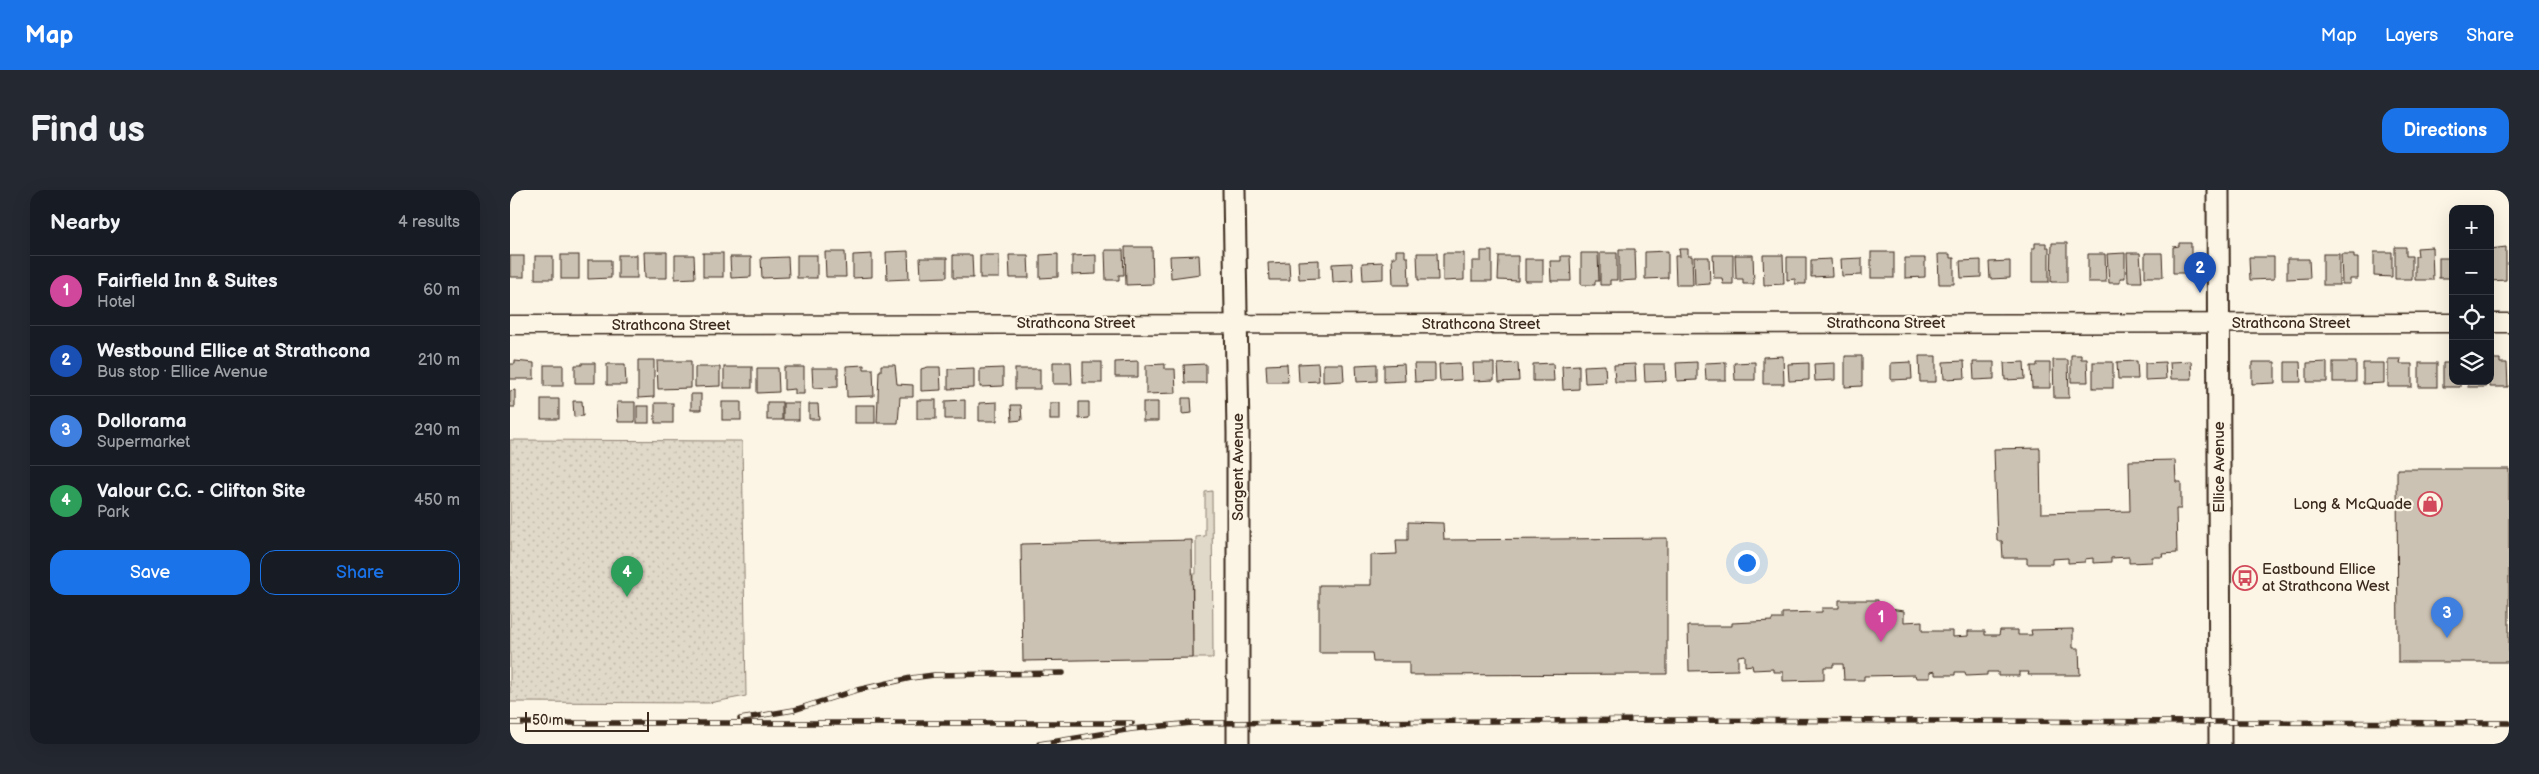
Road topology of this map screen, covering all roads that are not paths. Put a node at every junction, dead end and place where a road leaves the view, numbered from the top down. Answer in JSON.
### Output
{"nodes":[{"id":1,"x":1234,"y":190,"type":"edge"},
{"id":2,"x":2218,"y":190,"type":"edge"},
{"id":3,"x":2219,"y":323,"type":"junction"},
{"id":4,"x":2449,"y":323,"type":"edge"},
{"id":5,"x":2494,"y":323,"type":"edge"},
{"id":6,"x":2509,"y":323,"type":"edge"},
{"id":7,"x":510,"y":325,"type":"edge"},
{"id":8,"x":1237,"y":325,"type":"junction"},
{"id":9,"x":1238,"y":744,"type":"edge"},
{"id":10,"x":2220,"y":744,"type":"edge"}],
"edges":[{"from":1,"to":8,"type":"main road","name":"Sargent Avenue"},
{"from":2,"to":3,"type":"main road","name":"Ellice Avenue"},
{"from":3,"to":4,"type":"street","name":"Strathcona Street"},
{"from":3,"to":8,"type":"street","name":"Strathcona Street"},
{"from":3,"to":10,"type":"main road","name":"Ellice Avenue"},
{"from":5,"to":6,"type":"street"},
{"from":7,"to":8,"type":"street","name":"Strathcona Street"},
{"from":8,"to":9,"type":"main road","name":"Sargent Avenue"}]}
